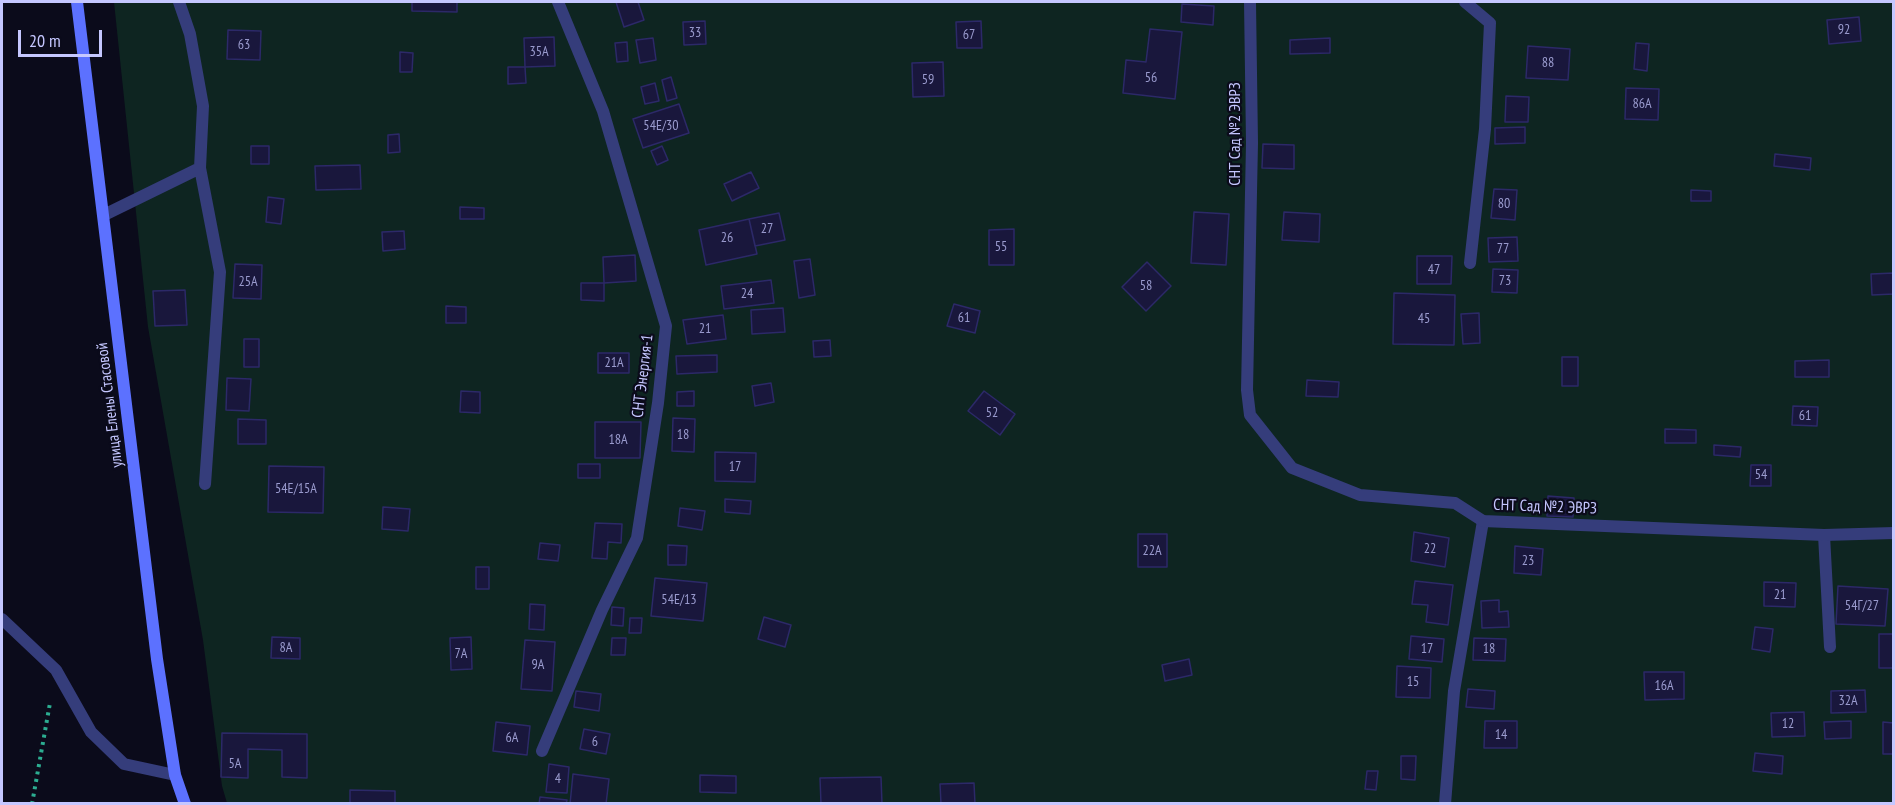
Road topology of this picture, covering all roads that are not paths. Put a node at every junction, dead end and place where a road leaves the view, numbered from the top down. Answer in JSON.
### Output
{"nodes":[{"id":1,"x":77,"y":2,"type":"edge"},
{"id":2,"x":179,"y":2,"type":"edge"},
{"id":3,"x":558,"y":2,"type":"edge"},
{"id":4,"x":1250,"y":2,"type":"edge"},
{"id":5,"x":1465,"y":2,"type":"edge"},
{"id":6,"x":200,"y":168,"type":"junction"},
{"id":7,"x":104,"y":215,"type":"junction"},
{"id":8,"x":1470,"y":263,"type":"dead end"},
{"id":9,"x":206,"y":484,"type":"dead end"},
{"id":10,"x":1483,"y":521,"type":"junction"},
{"id":11,"x":1893,"y":533,"type":"edge"},
{"id":12,"x":1824,"y":535,"type":"junction"},
{"id":13,"x":2,"y":619,"type":"edge"},
{"id":14,"x":1830,"y":646,"type":"dead end"},
{"id":15,"x":542,"y":751,"type":"dead end"},
{"id":16,"x":174,"y":775,"type":"junction"},
{"id":17,"x":184,"y":804,"type":"edge"},
{"id":18,"x":1445,"y":804,"type":"edge"}],
"edges":[{"from":1,"to":7,"type":"main road","name":"улица Елены Стасовой"},
{"from":2,"to":6,"type":"street"},
{"from":3,"to":15,"type":"street","name":"СНТ Энергия-1"},
{"from":4,"to":10,"type":"street","name":"СНТ Сад №2 ЭВРЗ"},
{"from":5,"to":8,"type":"street"},
{"from":6,"to":7,"type":"street"},
{"from":6,"to":9,"type":"street"},
{"from":7,"to":16,"type":"main road","name":"улица Елены Стасовой"},
{"from":10,"to":12,"type":"street","name":"СНТ Сад №2 ЭВРЗ"},
{"from":10,"to":18,"type":"street"},
{"from":11,"to":12,"type":"street","name":"СНТ Сад №2 ЭВРЗ"},
{"from":12,"to":14,"type":"street"},
{"from":13,"to":16,"type":"street"},
{"from":16,"to":17,"type":"main road","name":"улица Елены Стасовой"}]}
